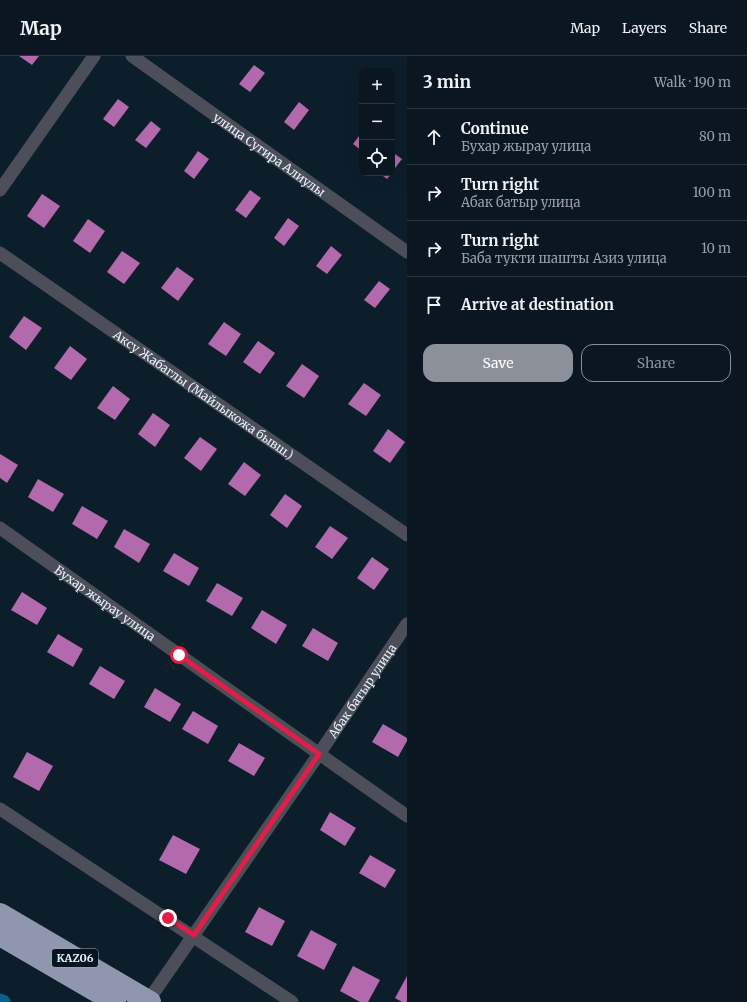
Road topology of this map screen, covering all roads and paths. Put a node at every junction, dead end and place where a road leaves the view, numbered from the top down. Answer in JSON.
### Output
{"nodes":[{"id":1,"x":94,"y":56,"type":"edge"},
{"id":2,"x":132,"y":56,"type":"edge"},
{"id":3,"x":0,"y":190,"type":"edge"},
{"id":4,"x":407,"y":252,"type":"edge"},
{"id":5,"x":0,"y":253,"type":"edge"},
{"id":6,"x":0,"y":528,"type":"edge"},
{"id":7,"x":407,"y":535,"type":"edge"},
{"id":8,"x":407,"y":624,"type":"edge"},
{"id":9,"x":319,"y":754,"type":"junction"},
{"id":10,"x":0,"y":809,"type":"edge"},
{"id":11,"x":407,"y":816,"type":"edge"},
{"id":12,"x":0,"y":914,"type":"edge"},
{"id":13,"x":0,"y":935,"type":"edge"},
{"id":14,"x":194,"y":935,"type":"junction"},
{"id":15,"x":115,"y":1002,"type":"edge"},
{"id":16,"x":149,"y":1002,"type":"edge"},
{"id":17,"x":292,"y":1002,"type":"edge"}],
"edges":[{"from":1,"to":3,"type":"street"},
{"from":2,"to":4,"type":"street","name":"улица Сугира Алиулы"},
{"from":5,"to":7,"type":"street","name":"Аксу Жабаглы (Майлыкожа бывш.)"},
{"from":6,"to":9,"type":"street","name":"Бухар жырау улица"},
{"from":8,"to":9,"type":"street","name":"Абак батыр улица"},
{"from":9,"to":11,"type":"street","name":"Бухар жырау улица"},
{"from":9,"to":14,"type":"street","name":"Абак батыр улица"},
{"from":10,"to":14,"type":"street"},
{"from":12,"to":16,"type":"highway","number":"KАZ06"},
{"from":13,"to":15,"type":"highway","number":"KАZ06"},
{"from":14,"to":16,"type":"street","name":"Абак батыр улица"},
{"from":14,"to":17,"type":"street"}]}
